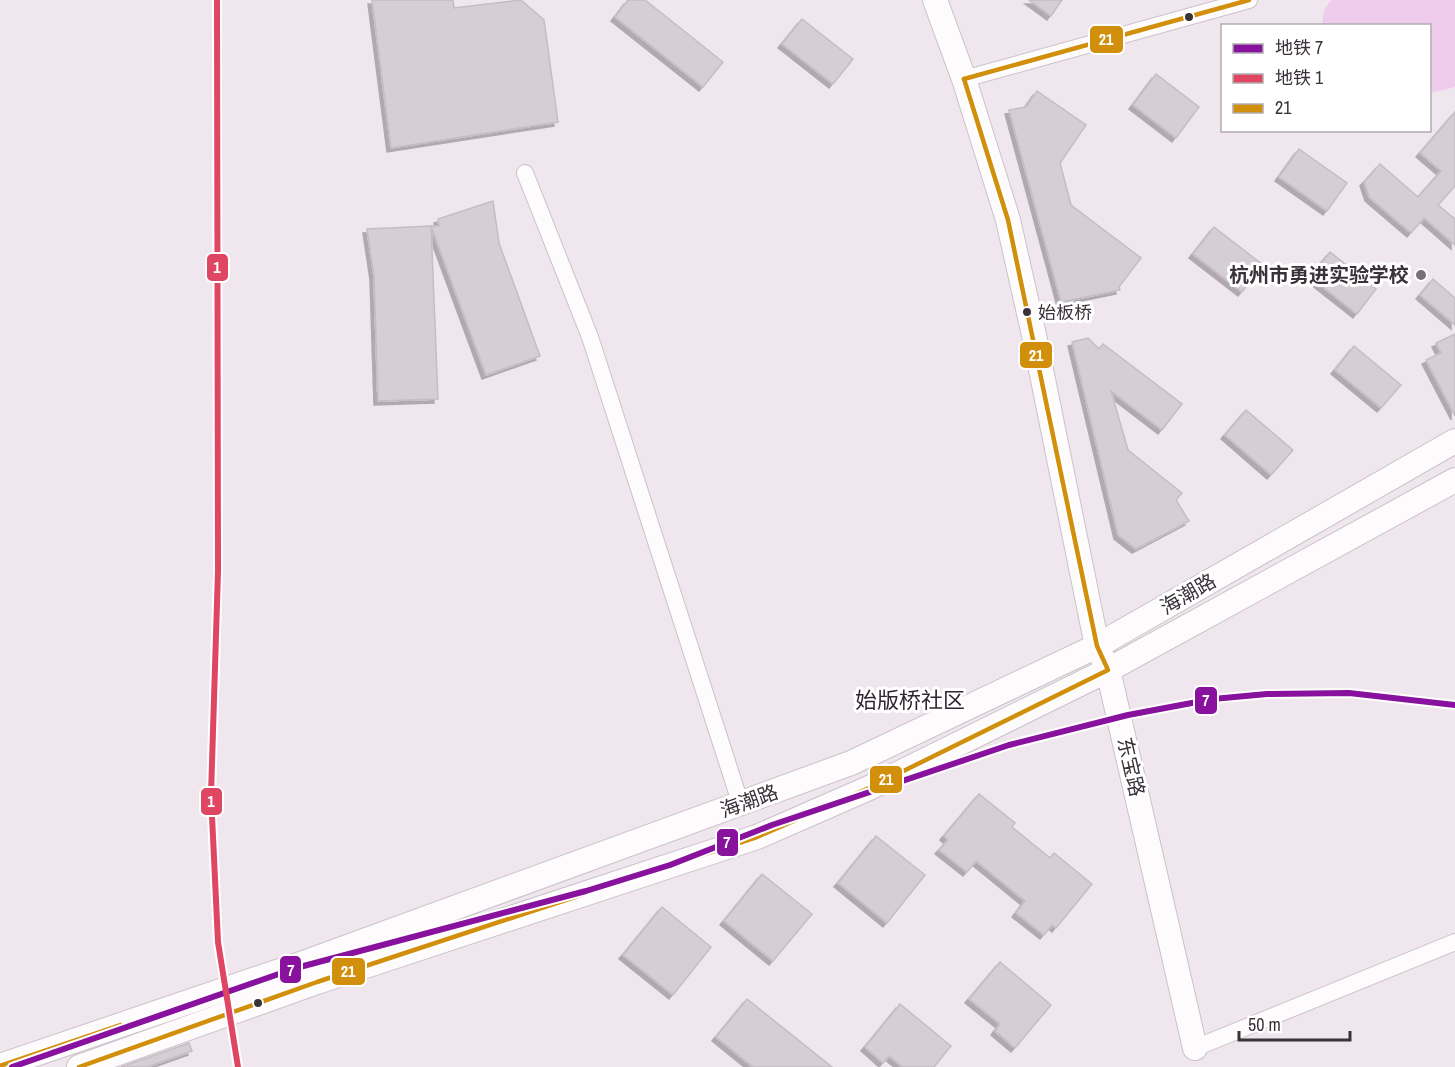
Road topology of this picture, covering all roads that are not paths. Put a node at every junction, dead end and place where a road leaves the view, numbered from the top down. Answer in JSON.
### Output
{"nodes":[{"id":1,"x":935,"y":0,"type":"edge"},
{"id":2,"x":1249,"y":0,"type":"edge"},
{"id":3,"x":964,"y":79,"type":"junction"},
{"id":4,"x":525,"y":173,"type":"dead end"},
{"id":5,"x":1455,"y":441,"type":"edge"},
{"id":6,"x":1455,"y":480,"type":"edge"},
{"id":7,"x":1097,"y":646,"type":"junction"},
{"id":8,"x":1108,"y":670,"type":"junction"},
{"id":9,"x":741,"y":805,"type":"junction"},
{"id":10,"x":1455,"y":942,"type":"edge"},
{"id":11,"x":1196,"y":1048,"type":"joint"},
{"id":12,"x":0,"y":1066,"type":"edge"},
{"id":13,"x":79,"y":1067,"type":"edge"}],
"edges":[{"from":1,"to":3,"type":"main road","name":"东宝路"},
{"from":2,"to":3,"type":"street"},
{"from":3,"to":7,"type":"main road","name":"东宝路"},
{"from":4,"to":9,"type":"street"},
{"from":5,"to":7,"type":"main road","name":"海潮路"},
{"from":6,"to":8,"type":"main road","name":"海潮路"},
{"from":7,"to":8,"type":"main road","name":"东宝路"},
{"from":7,"to":9,"type":"main road","name":"海潮路"},
{"from":8,"to":11,"type":"main road","name":"东宝路"},
{"from":8,"to":13,"type":"main road","name":"海潮路"},
{"from":9,"to":12,"type":"main road","name":"海潮路"},
{"from":10,"to":11,"type":"street"}]}
